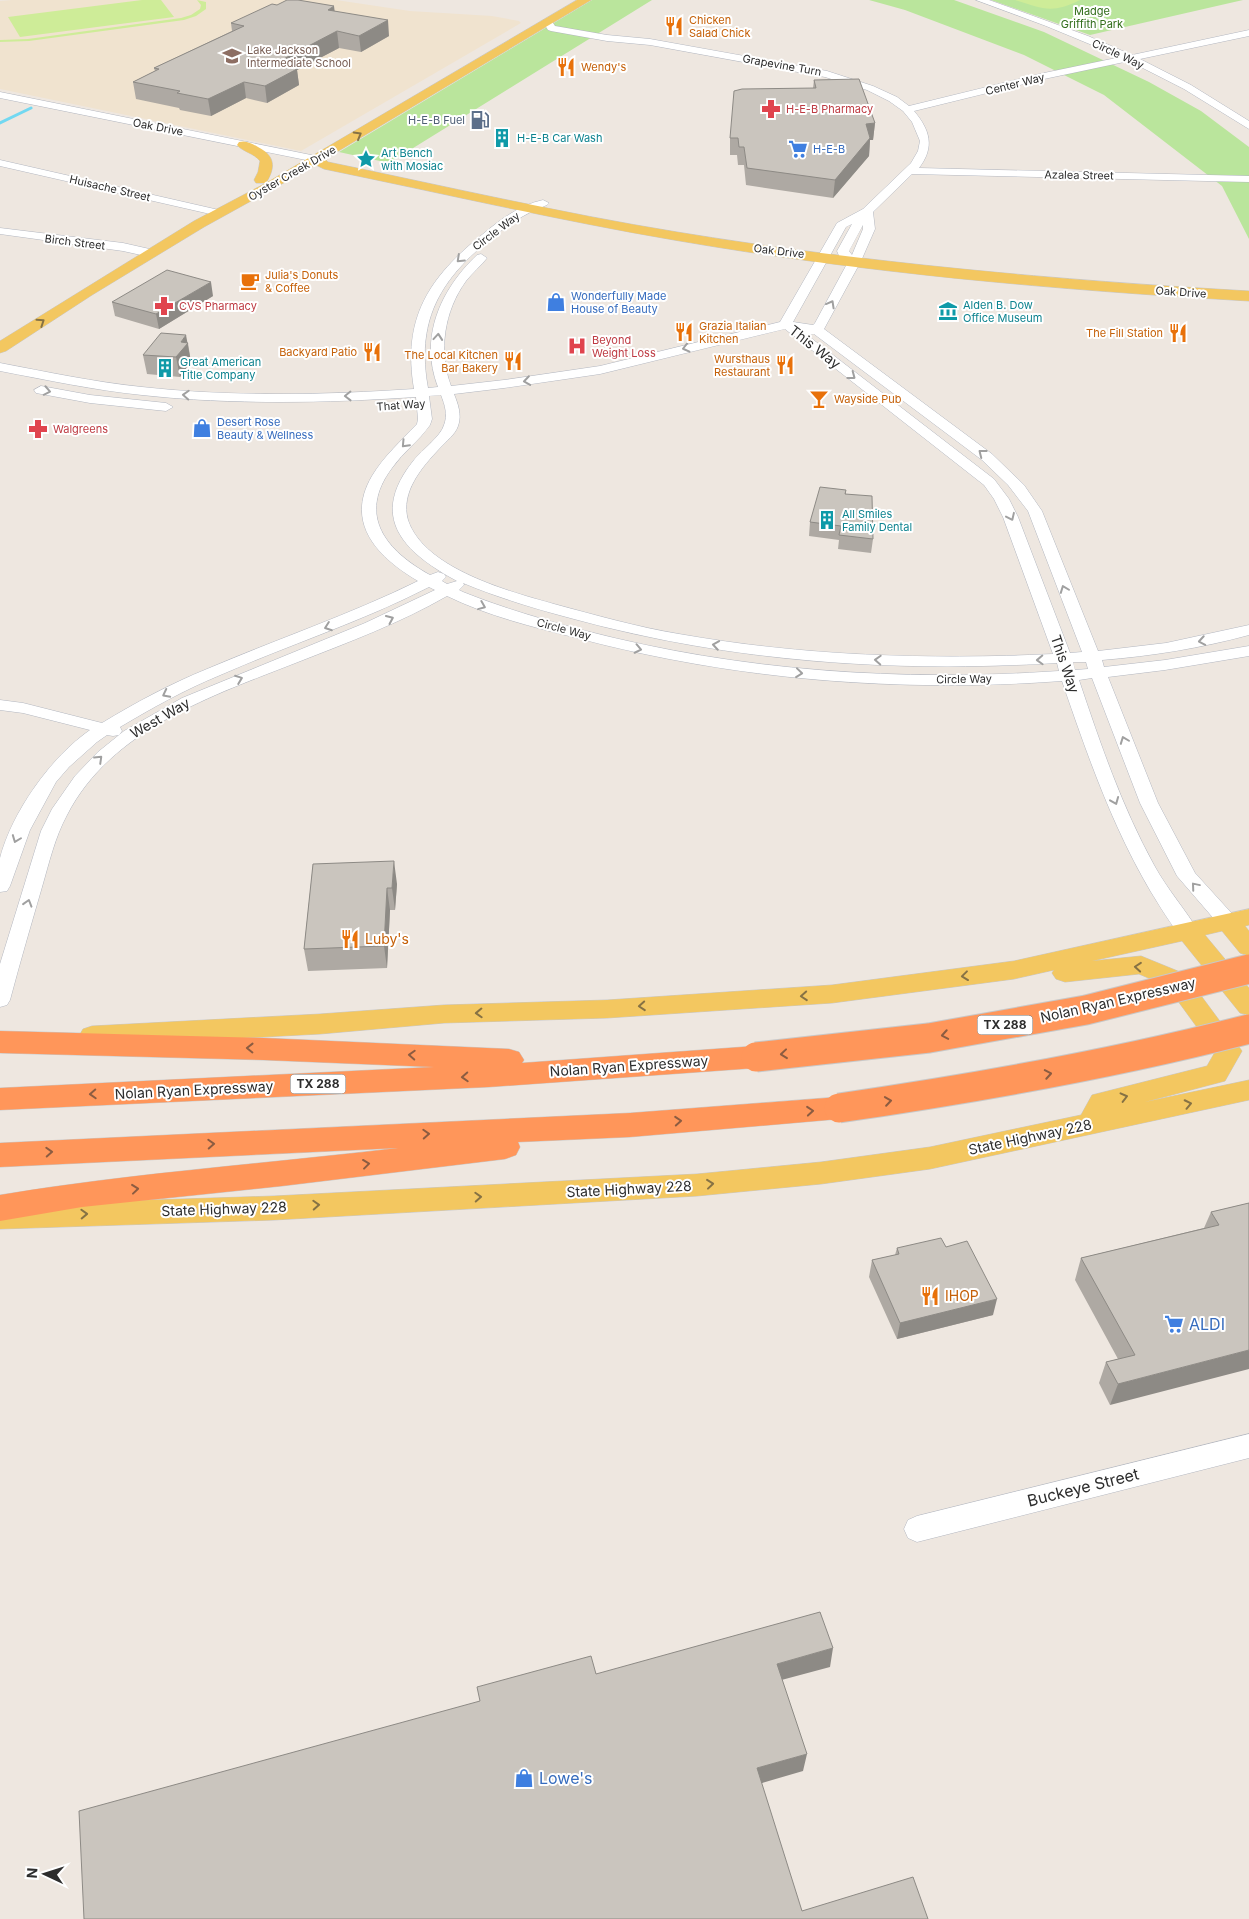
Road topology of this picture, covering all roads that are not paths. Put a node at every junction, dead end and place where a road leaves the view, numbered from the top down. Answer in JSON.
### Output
{"nodes":[{"id":1,"x":568,"y":0,"type":"edge"},
{"id":2,"x":585,"y":0,"type":"edge"},
{"id":3,"x":980,"y":0,"type":"edge"},
{"id":4,"x":548,"y":22,"type":"junction"},
{"id":5,"x":1249,"y":33,"type":"edge"},
{"id":6,"x":1126,"y":58,"type":"junction"},
{"id":7,"x":0,"y":96,"type":"edge"},
{"id":8,"x":908,"y":110,"type":"junction"},
{"id":9,"x":1249,"y":126,"type":"edge"},
{"id":10,"x":244,"y":145,"type":"junction"},
{"id":11,"x":301,"y":156,"type":"junction"},
{"id":12,"x":316,"y":159,"type":"junction"},
{"id":13,"x":0,"y":163,"type":"edge"},
{"id":14,"x":909,"y":171,"type":"junction"},
{"id":15,"x":1249,"y":179,"type":"edge"},
{"id":16,"x":261,"y":180,"type":"junction"},
{"id":17,"x":542,"y":207,"type":"junction"},
{"id":18,"x":526,"y":208,"type":"junction"},
{"id":19,"x":212,"y":211,"type":"junction"},
{"id":20,"x":867,"y":211,"type":"junction"},
{"id":21,"x":0,"y":231,"type":"edge"},
{"id":22,"x":134,"y":249,"type":"junction"},
{"id":23,"x":843,"y":250,"type":"junction"},
{"id":24,"x":150,"y":253,"type":"junction"},
{"id":25,"x":825,"y":253,"type":"junction"},
{"id":26,"x":857,"y":257,"type":"junction"},
{"id":27,"x":1249,"y":287,"type":"edge"},
{"id":28,"x":1249,"y":296,"type":"edge"},
{"id":29,"x":816,"y":329,"type":"junction"},
{"id":30,"x":791,"y":330,"type":"junction"},
{"id":31,"x":0,"y":334,"type":"edge"},
{"id":32,"x":0,"y":348,"type":"edge"},
{"id":33,"x":0,"y":367,"type":"edge"},
{"id":34,"x":0,"y":380,"type":"edge"},
{"id":35,"x":15,"y":384,"type":"dead end"},
{"id":36,"x":94,"y":385,"type":"junction"},
{"id":37,"x":32,"y":388,"type":"dead end"},
{"id":38,"x":448,"y":396,"type":"junction"},
{"id":39,"x":424,"y":398,"type":"junction"},
{"id":40,"x":90,"y":399,"type":"junction"},
{"id":41,"x":180,"y":408,"type":"dead end"},
{"id":42,"x":198,"y":409,"type":"dead end"},
{"id":43,"x":459,"y":574,"type":"junction"},
{"id":44,"x":430,"y":581,"type":"junction"},
{"id":45,"x":446,"y":590,"type":"junction"},
{"id":46,"x":1249,"y":630,"type":"edge"},
{"id":47,"x":1249,"y":652,"type":"edge"},
{"id":48,"x":1091,"y":657,"type":"junction"},
{"id":49,"x":1066,"y":667,"type":"junction"},
{"id":50,"x":1098,"y":674,"type":"junction"},
{"id":51,"x":191,"y":681,"type":"junction"},
{"id":52,"x":208,"y":692,"type":"junction"},
{"id":53,"x":0,"y":704,"type":"edge"},
{"id":54,"x":104,"y":729,"type":"junction"},
{"id":55,"x":129,"y":736,"type":"junction"},
{"id":56,"x":32,"y":806,"type":"junction"},
{"id":57,"x":59,"y":811,"type":"junction"},
{"id":58,"x":0,"y":886,"type":"edge"},
{"id":59,"x":1238,"y":919,"type":"edge"},
{"id":60,"x":1189,"y":932,"type":"junction"},
{"id":61,"x":9,"y":933,"type":"edge"},
{"id":62,"x":1249,"y":947,"type":"edge"},
{"id":63,"x":1249,"y":968,"type":"edge"},
{"id":64,"x":1014,"y":970,"type":"junction"},
{"id":65,"x":0,"y":1000,"type":"edge"},
{"id":66,"x":1249,"y":1006,"type":"edge"},
{"id":67,"x":1249,"y":1029,"type":"edge"},
{"id":68,"x":0,"y":1042,"type":"edge"},
{"id":69,"x":636,"y":1065,"type":"junction"},
{"id":70,"x":1249,"y":1090,"type":"edge"},
{"id":71,"x":0,"y":1099,"type":"edge"},
{"id":72,"x":630,"y":1125,"type":"junction"},
{"id":73,"x":1089,"y":1125,"type":"junction"},
{"id":74,"x":0,"y":1155,"type":"edge"},
{"id":75,"x":0,"y":1208,"type":"edge"},
{"id":76,"x":0,"y":1217,"type":"edge"},
{"id":77,"x":1249,"y":1446,"type":"edge"},
{"id":78,"x":917,"y":1529,"type":"dead end"}],
"edges":[{"from":1,"to":11,"type":"main road","name":"Oyster Creek Drive"},
{"from":2,"to":4,"type":"main road","name":"Oyster Creek Drive"},
{"from":3,"to":6,"type":"street","name":"Circle Way"},
{"from":4,"to":8,"type":"street","name":"Grapevine Turn"},
{"from":12,"to":4,"type":"main road","name":"Oyster Creek Drive","one_way":true},
{"from":5,"to":6,"type":"street","name":"Center Way"},
{"from":6,"to":8,"type":"street","name":"Center Way"},
{"from":6,"to":9,"type":"street","name":"Circle Way"},
{"from":7,"to":10,"type":"street","name":"Oak Drive"},
{"from":8,"to":14,"type":"street"},
{"from":10,"to":11,"type":"street","name":"Oak Drive"},
{"from":10,"to":16,"type":"main road"},
{"from":11,"to":12,"type":"street","name":"Oak Drive"},
{"from":11,"to":16,"type":"main road","name":"Oyster Creek Drive"},
{"from":12,"to":17,"type":"main road","name":"Oak Drive"},
{"from":12,"to":18,"type":"main road","name":"Oak Drive"},
{"from":12,"to":19,"type":"main road","name":"Oyster Creek Drive"},
{"from":13,"to":19,"type":"street","name":"Huisache Street"},
{"from":14,"to":15,"type":"street","name":"Azalea Street"},
{"from":14,"to":20,"type":"street"},
{"from":16,"to":19,"type":"main road","name":"Oyster Creek Drive"},
{"from":17,"to":18,"type":"main road","name":"Oak Drive"},
{"from":17,"to":25,"type":"main road","name":"Oak Drive"},
{"from":38,"to":17,"type":"street","name":"Circle Way","one_way":true},
{"from":18,"to":39,"type":"street","name":"Circle Way","one_way":true},
{"from":19,"to":22,"type":"main road","name":"Oyster Creek Drive"},
{"from":19,"to":24,"type":"main road","name":"Oyster Creek Drive"},
{"from":20,"to":23,"type":"street"},
{"from":20,"to":25,"type":"street"},
{"from":20,"to":26,"type":"street"},
{"from":21,"to":22,"type":"street","name":"Birch Street"},
{"from":22,"to":24,"type":"street","name":"Birch Street"},
{"from":22,"to":31,"type":"main road","name":"Oyster Creek Drive"},
{"from":23,"to":25,"type":"main road","name":"Oak Drive"},
{"from":23,"to":26,"type":"main road","name":"Oak Drive"},
{"from":32,"to":24,"type":"main road","name":"Oyster Creek Drive","one_way":true},
{"from":25,"to":26,"type":"main road","name":"Oak Drive"},
{"from":25,"to":30,"type":"street"},
{"from":26,"to":27,"type":"main road","name":"Oak Drive"},
{"from":26,"to":28,"type":"main road","name":"Oak Drive"},
{"from":29,"to":26,"type":"street","one_way":true},
{"from":29,"to":30,"type":"street","name":"This Way"},
{"from":48,"to":29,"type":"street","name":"This Way","one_way":true},
{"from":30,"to":38,"type":"street","name":"That Way"},
{"from":30,"to":49,"type":"street","name":"This Way","one_way":true},
{"from":33,"to":36,"type":"street","name":"That Way"},
{"from":34,"to":35,"type":"street"},
{"from":39,"to":36,"type":"street","name":"That Way","one_way":true},
{"from":36,"to":40,"type":"street"},
{"from":37,"to":40,"type":"street","one_way":true},
{"from":38,"to":39,"type":"street","name":"That Way"},
{"from":38,"to":43,"type":"street","name":"Circle Way"},
{"from":39,"to":42,"type":"street","name":"That Way"},
{"from":39,"to":44,"type":"street","name":"Circle Way","one_way":true},
{"from":40,"to":41,"type":"street"},
{"from":43,"to":44,"type":"street","name":"West Way"},
{"from":43,"to":45,"type":"street","name":"West Way"},
{"from":49,"to":43,"type":"street","name":"Circle Way","one_way":true},
{"from":44,"to":45,"type":"street","name":"Circle Way"},
{"from":44,"to":51,"type":"street","name":"West Way","one_way":true},
{"from":45,"to":49,"type":"street","name":"Circle Way","one_way":true},
{"from":52,"to":45,"type":"street","name":"West Way","one_way":true},
{"from":46,"to":48,"type":"street","name":"Circle Way","one_way":true},
{"from":47,"to":50,"type":"street","name":"Circle Way"},
{"from":48,"to":49,"type":"street","name":"Circle Way"},
{"from":48,"to":50,"type":"street","name":"This Way"},
{"from":49,"to":50,"type":"street","name":"Circle Way"},
{"from":49,"to":60,"type":"street","name":"This Way","one_way":true},
{"from":59,"to":50,"type":"street","name":"This Way","one_way":true},
{"from":51,"to":52,"type":"street"},
{"from":51,"to":54,"type":"street","name":"West Way","one_way":true},
{"from":52,"to":55,"type":"street","name":"West Way"},
{"from":53,"to":54,"type":"street"},
{"from":54,"to":55,"type":"street"},
{"from":54,"to":56,"type":"street","name":"West Way"},
{"from":57,"to":55,"type":"street","name":"West Way","one_way":true},
{"from":56,"to":57,"type":"street"},
{"from":56,"to":58,"type":"street","name":"West Way","one_way":true},
{"from":61,"to":57,"type":"street","name":"West Way","one_way":true},
{"from":59,"to":60,"type":"main road"},
{"from":59,"to":62,"type":"main road","name":"This Way"},
{"from":60,"to":64,"type":"main road"},
{"from":60,"to":66,"type":"main road","name":"This Way"},
{"from":61,"to":65,"type":"street","name":"West Way"},
{"from":63,"to":69,"type":"highway","name":"Nolan Ryan Expressway","number":"TX 288","one_way":true,"bridge":true},
{"from":64,"to":68,"type":"main road","one_way":true},
{"from":73,"to":64,"type":"main road","one_way":true},
{"from":72,"to":67,"type":"highway","one_way":true,"bridge":true},
{"from":69,"to":68,"type":"highway","one_way":true},
{"from":69,"to":71,"type":"highway","name":"Nolan Ryan Expressway","number":"TX 288","one_way":true},
{"from":73,"to":70,"type":"main road","name":"State Highway 228","one_way":true},
{"from":74,"to":72,"type":"highway","one_way":true},
{"from":75,"to":72,"type":"highway","one_way":true},
{"from":76,"to":73,"type":"main road","name":"State Highway 228","one_way":true},
{"from":77,"to":78,"type":"street","name":"Buckeye Street"}]}
